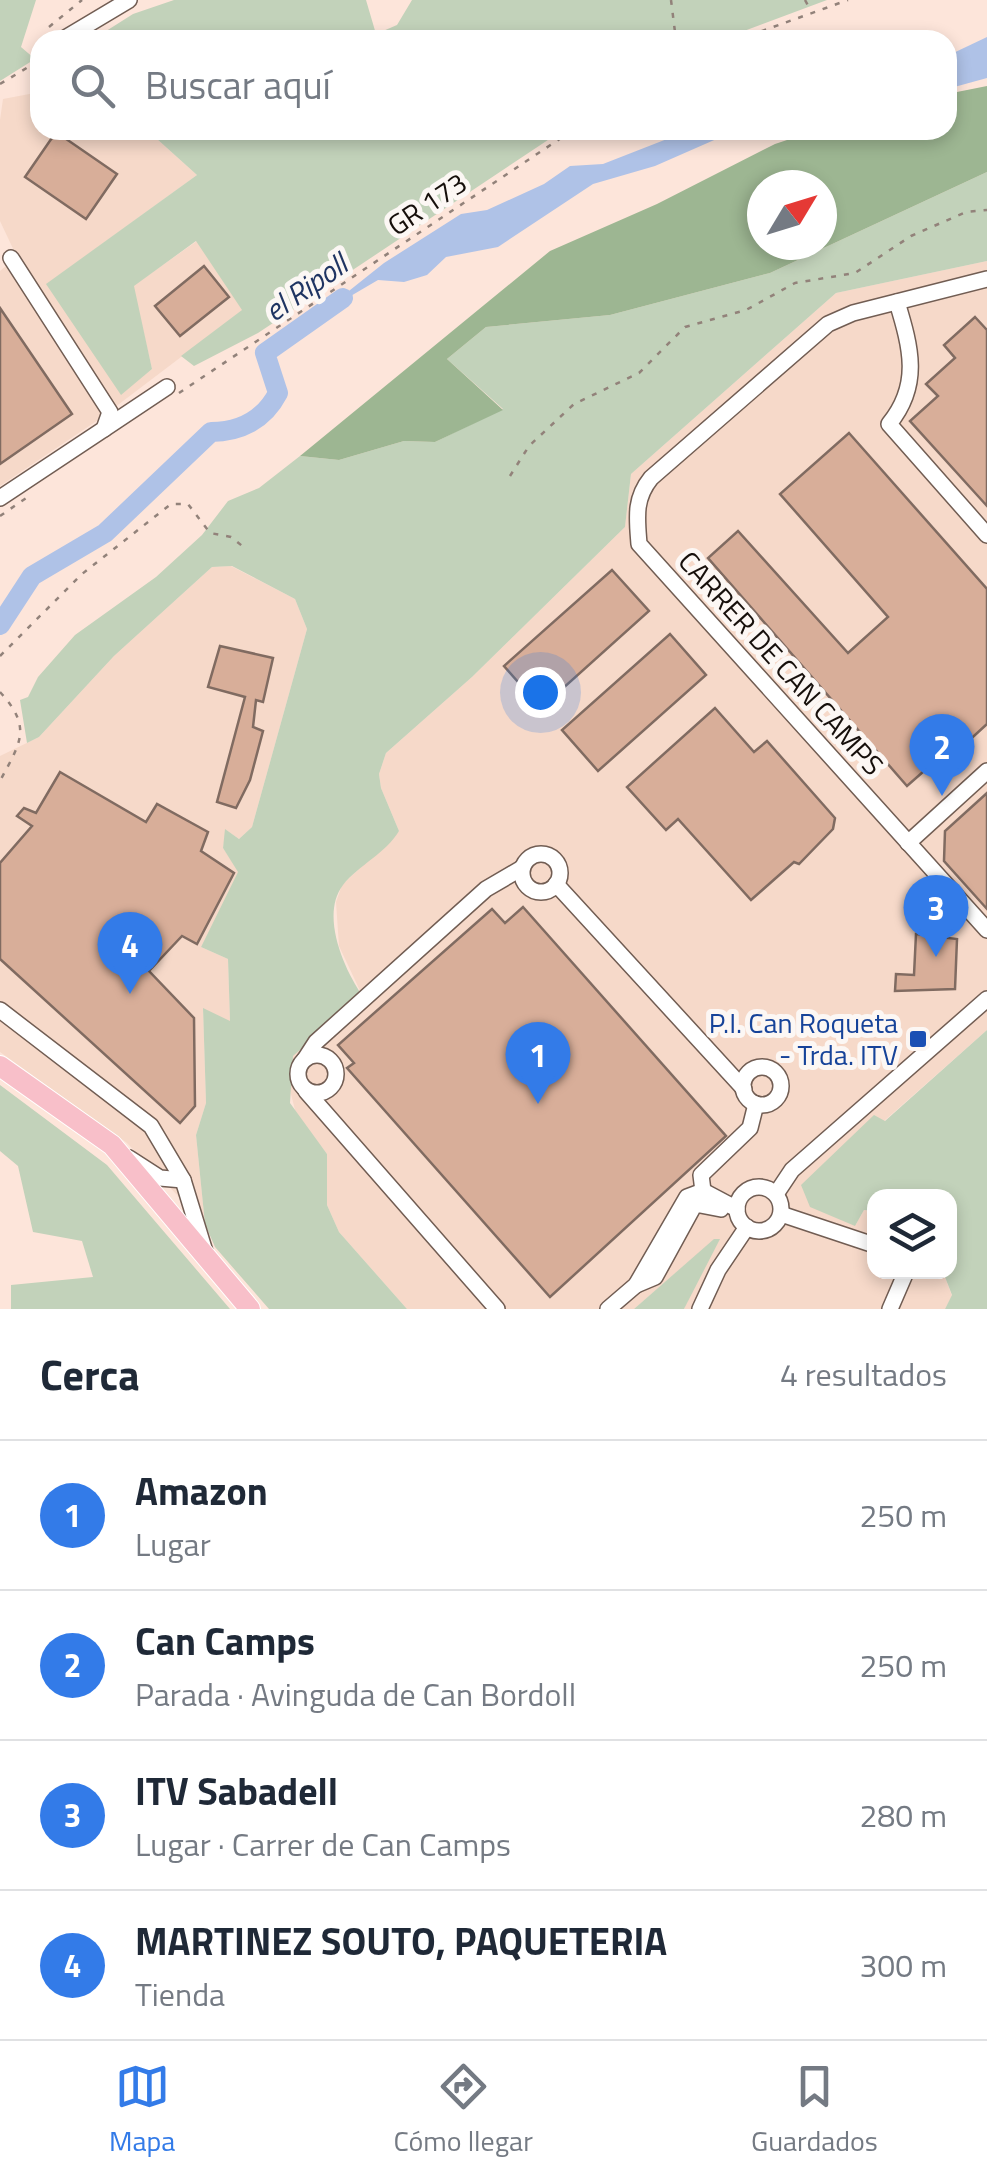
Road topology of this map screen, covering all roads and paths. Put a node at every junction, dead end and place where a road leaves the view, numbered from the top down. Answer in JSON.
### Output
{"nodes":[{"id":1,"x":82,"y":0,"type":"edge"},
{"id":2,"x":129,"y":0,"type":"edge"},
{"id":3,"x":671,"y":0,"type":"edge"},
{"id":4,"x":805,"y":0,"type":"edge"},
{"id":5,"x":848,"y":0,"type":"edge"},
{"id":6,"x":812,"y":13,"type":"junction"},
{"id":7,"x":49,"y":27,"type":"dead end"},
{"id":8,"x":79,"y":30,"type":"edge"},
{"id":9,"x":675,"y":30,"type":"edge"},
{"id":10,"x":765,"y":30,"type":"edge"},
{"id":11,"x":30,"y":66,"type":"edge"},
{"id":12,"x":0,"y":84,"type":"edge"},
{"id":13,"x":558,"y":140,"type":"edge"},
{"id":14,"x":987,"y":210,"type":"edge"},
{"id":15,"x":10,"y":258,"type":"dead end"},
{"id":16,"x":987,"y":279,"type":"edge"},
{"id":17,"x":898,"y":302,"type":"junction"},
{"id":18,"x":168,"y":393,"type":"joint"},
{"id":19,"x":104,"y":430,"type":"junction"},
{"id":20,"x":510,"y":476,"type":"dead end"},
{"id":21,"x":0,"y":498,"type":"edge"},
{"id":22,"x":987,"y":535,"type":"edge"},
{"id":23,"x":246,"y":549,"type":"dead end"},
{"id":24,"x":0,"y":656,"type":"edge"},
{"id":25,"x":0,"y":692,"type":"edge"},
{"id":26,"x":987,"y":771,"type":"edge"},
{"id":27,"x":0,"y":781,"type":"edge"},
{"id":28,"x":908,"y":843,"type":"junction"},
{"id":29,"x":522,"y":871,"type":"junction"},
{"id":30,"x":558,"y":880,"type":"junction"},
{"id":31,"x":987,"y":930,"type":"edge"},
{"id":32,"x":987,"y":999,"type":"edge"},
{"id":33,"x":0,"y":1010,"type":"edge"},
{"id":34,"x":310,"y":1057,"type":"junction"},
{"id":35,"x":0,"y":1066,"type":"edge"},
{"id":36,"x":744,"y":1085,"type":"junction"},
{"id":37,"x":306,"y":1090,"type":"junction"},
{"id":38,"x":756,"y":1104,"type":"junction"},
{"id":39,"x":112,"y":1146,"type":"junction"},
{"id":40,"x":183,"y":1180,"type":"junction"},
{"id":41,"x":703,"y":1190,"type":"junction"},
{"id":42,"x":776,"y":1194,"type":"junction"},
{"id":43,"x":781,"y":1214,"type":"junction"},
{"id":44,"x":741,"y":1217,"type":"junction"},
{"id":45,"x":867,"y":1243,"type":"edge"},
{"id":46,"x":208,"y":1260,"type":"junction"},
{"id":47,"x":903,"y":1279,"type":"edge"},
{"id":48,"x":636,"y":1284,"type":"junction"},
{"id":49,"x":250,"y":1309,"type":"edge"},
{"id":50,"x":497,"y":1309,"type":"edge"},
{"id":51,"x":608,"y":1309,"type":"edge"},
{"id":52,"x":700,"y":1309,"type":"edge"},
{"id":53,"x":890,"y":1309,"type":"edge"}],
"edges":[{"from":1,"to":7,"type":"path"},
{"from":2,"to":8,"type":"street"},
{"from":3,"to":9,"type":"path"},
{"from":4,"to":6,"type":"path"},
{"from":5,"to":6,"type":"path"},
{"from":6,"to":10,"type":"path"},
{"from":11,"to":12,"type":"path"},
{"from":13,"to":18,"type":"path","name":"GR 173"},
{"from":14,"to":20,"type":"path"},
{"from":15,"to":19,"type":"street"},
{"from":16,"to":17,"type":"street"},
{"from":17,"to":22,"type":"street"},
{"from":17,"to":28,"type":"street","name":"CARRER DE CAN CAMPS"},
{"from":18,"to":19,"type":"street"},
{"from":19,"to":21,"type":"street"},
{"from":23,"to":24,"type":"path"},
{"from":25,"to":27,"type":"path"},
{"from":26,"to":28,"type":"street"},
{"from":28,"to":31,"type":"street","name":"CARRER DE CAN CAMPS"},
{"from":29,"to":30,"type":"street"},
{"from":29,"to":30,"type":"street"},
{"from":29,"to":34,"type":"street"},
{"from":30,"to":36,"type":"street"},
{"from":32,"to":42,"type":"street"},
{"from":33,"to":40,"type":"street"},
{"from":34,"to":37,"type":"street"},
{"from":34,"to":37,"type":"street"},
{"from":35,"to":39,"type":"main road"},
{"from":36,"to":38,"type":"street"},
{"from":36,"to":38,"type":"street"},
{"from":37,"to":50,"type":"street"},
{"from":38,"to":41,"type":"street"},
{"from":39,"to":40,"type":"street"},
{"from":39,"to":46,"type":"main road"},
{"from":40,"to":46,"type":"street"},
{"from":41,"to":44,"type":"street"},
{"from":41,"to":48,"type":"street"},
{"from":42,"to":43,"type":"street"},
{"from":42,"to":44,"type":"street"},
{"from":43,"to":44,"type":"street"},
{"from":43,"to":45,"type":"street"},
{"from":44,"to":48,"type":"street"},
{"from":44,"to":52,"type":"street"},
{"from":46,"to":49,"type":"main road"},
{"from":47,"to":53,"type":"street"},
{"from":48,"to":51,"type":"street"}]}
